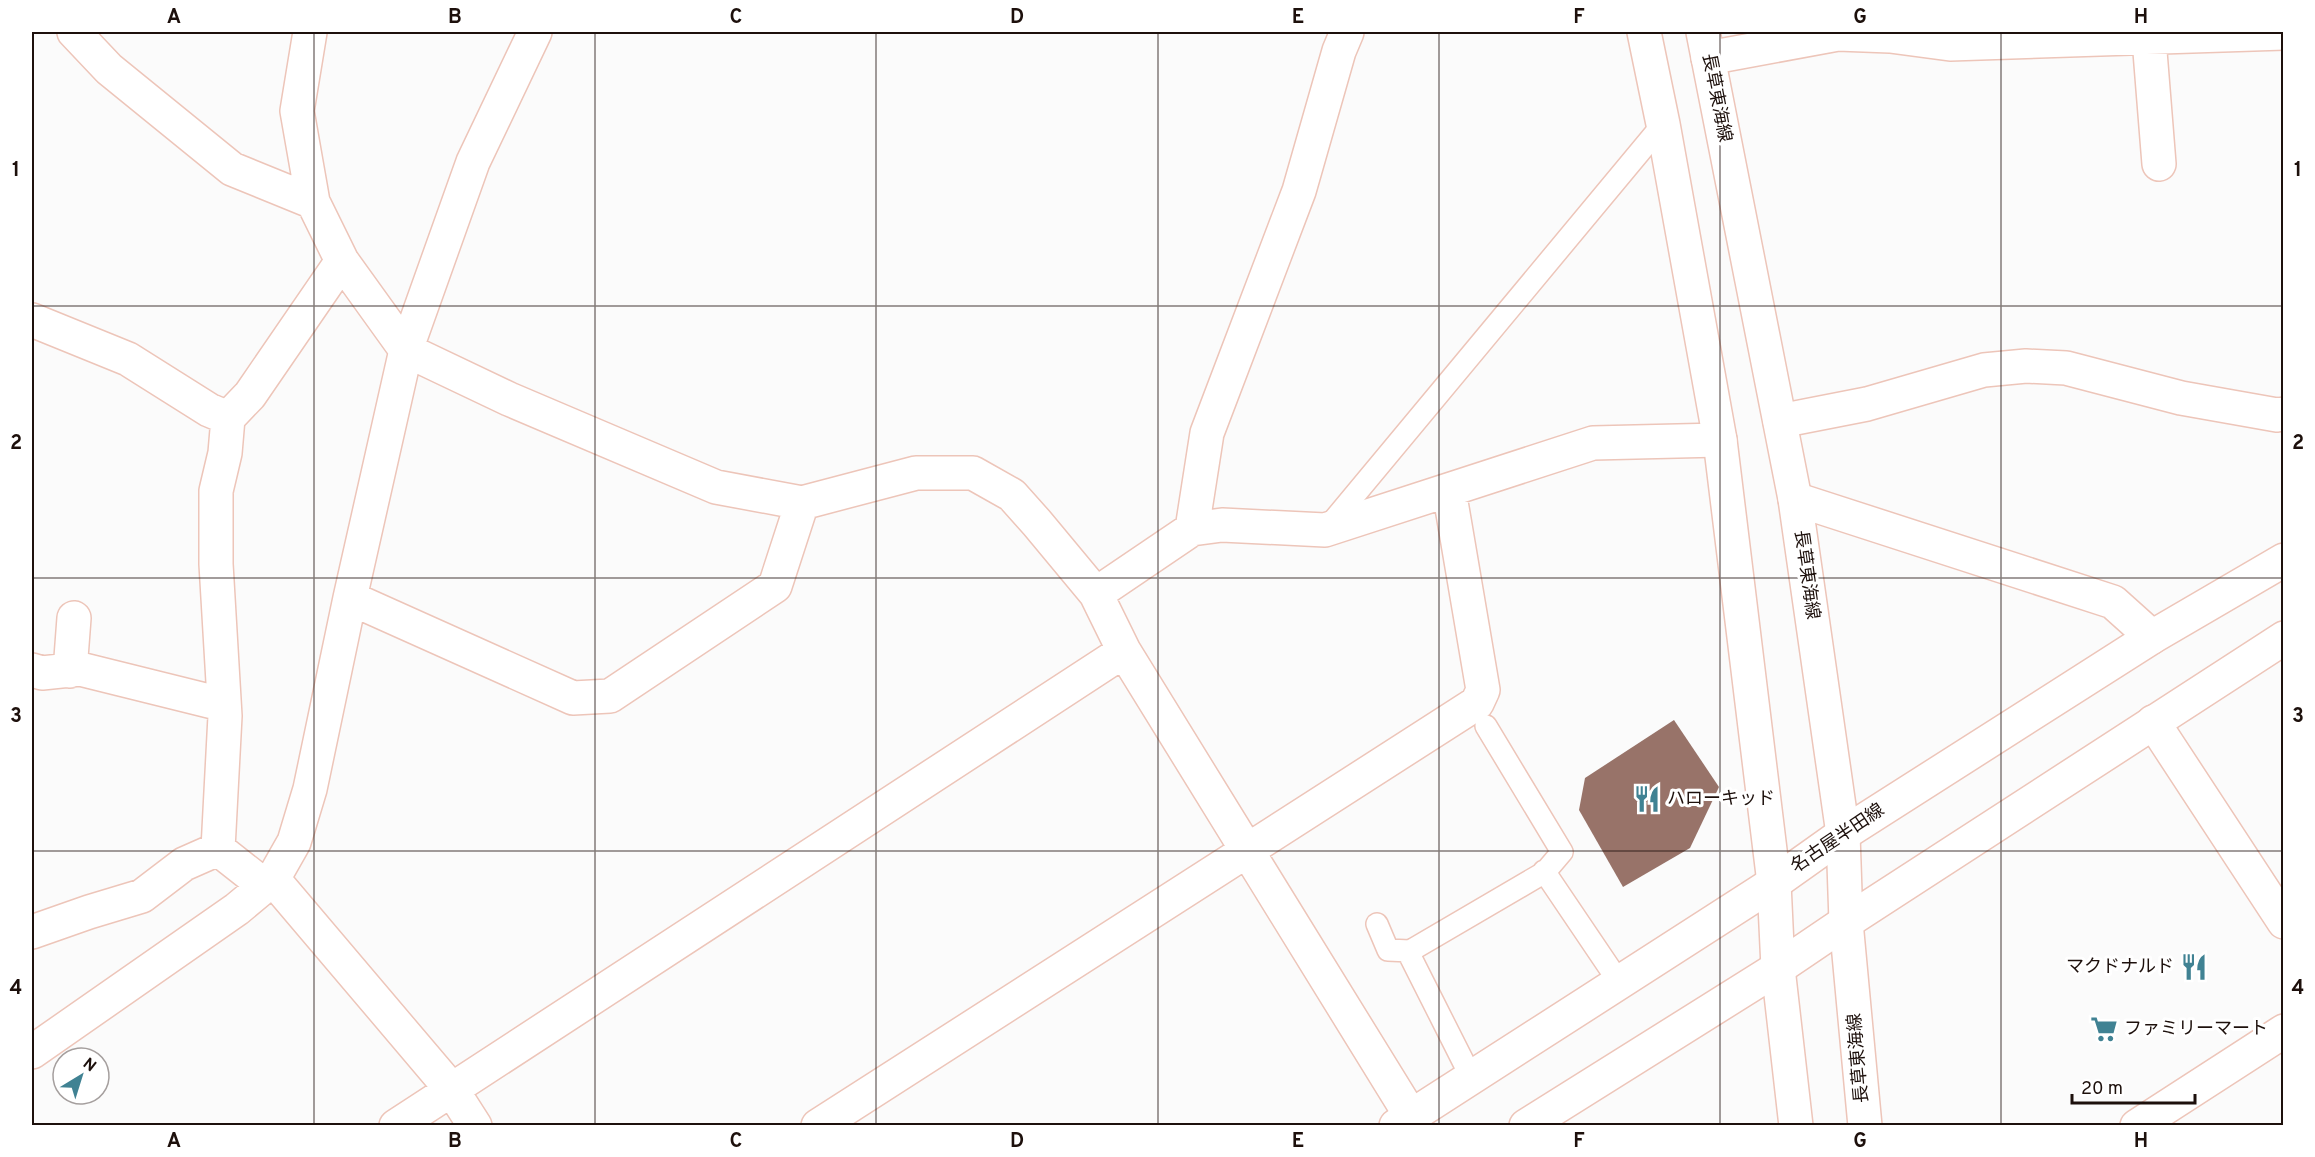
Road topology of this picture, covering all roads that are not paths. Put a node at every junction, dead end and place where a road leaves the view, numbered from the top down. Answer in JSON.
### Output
{"nodes":[{"id":1,"x":75,"y":32,"type":"edge"},
{"id":2,"x":310,"y":32,"type":"edge"},
{"id":3,"x":535,"y":32,"type":"edge"},
{"id":4,"x":1347,"y":32,"type":"edge"},
{"id":5,"x":1644,"y":32,"type":"edge"},
{"id":6,"x":2283,"y":33,"type":"edge"},
{"id":7,"x":1922,"y":36,"type":"edge"},
{"id":8,"x":2149,"y":39,"type":"junction"},
{"id":9,"x":1706,"y":45,"type":"edge"},
{"id":10,"x":1663,"y":124,"type":"junction"},
{"id":11,"x":2159,"y":164,"type":"dead end"},
{"id":12,"x":313,"y":202,"type":"junction"},
{"id":13,"x":342,"y":261,"type":"junction"},
{"id":14,"x":32,"y":320,"type":"edge"},
{"id":15,"x":406,"y":350,"type":"junction"},
{"id":16,"x":2283,"y":414,"type":"edge"},
{"id":17,"x":228,"y":418,"type":"junction"},
{"id":18,"x":1780,"y":421,"type":"junction"},
{"id":19,"x":1720,"y":440,"type":"junction"},
{"id":20,"x":1449,"y":490,"type":"junction"},
{"id":21,"x":1795,"y":499,"type":"junction"},
{"id":22,"x":802,"y":503,"type":"junction"},
{"id":23,"x":1192,"y":529,"type":"junction"},
{"id":24,"x":1325,"y":530,"type":"junction"},
{"id":25,"x":2283,"y":560,"type":"edge"},
{"id":26,"x":1096,"y":594,"type":"junction"},
{"id":27,"x":350,"y":598,"type":"junction"},
{"id":28,"x":74,"y":618,"type":"dead end"},
{"id":29,"x":2152,"y":637,"type":"junction"},
{"id":30,"x":2283,"y":638,"type":"edge"},
{"id":31,"x":1124,"y":651,"type":"junction"},
{"id":32,"x":32,"y":670,"type":"edge"},
{"id":33,"x":70,"y":671,"type":"junction"},
{"id":34,"x":224,"y":700,"type":"junction"},
{"id":35,"x":2153,"y":722,"type":"junction"},
{"id":36,"x":1486,"y":726,"type":"dead end"},
{"id":37,"x":1843,"y":834,"type":"junction"},
{"id":38,"x":218,"y":849,"type":"junction"},
{"id":39,"x":1248,"y":849,"type":"junction"},
{"id":40,"x":1545,"y":872,"type":"junction"},
{"id":41,"x":269,"y":883,"type":"junction"},
{"id":42,"x":1773,"y":883,"type":"junction"},
{"id":43,"x":1846,"y":922,"type":"junction"},
{"id":44,"x":2283,"y":922,"type":"edge"},
{"id":45,"x":1377,"y":924,"type":"dead end"},
{"id":46,"x":32,"y":932,"type":"edge"},
{"id":47,"x":1408,"y":952,"type":"dead end"},
{"id":48,"x":1778,"y":968,"type":"junction"},
{"id":49,"x":1619,"y":982,"type":"dead end"},
{"id":50,"x":2283,"y":1030,"type":"edge"},
{"id":51,"x":32,"y":1052,"type":"edge"},
{"id":52,"x":1471,"y":1077,"type":"dead end"},
{"id":53,"x":452,"y":1090,"type":"junction"},
{"id":54,"x":1403,"y":1121,"type":"edge"},
{"id":55,"x":396,"y":1125,"type":"edge"},
{"id":56,"x":475,"y":1125,"type":"edge"},
{"id":57,"x":818,"y":1125,"type":"edge"},
{"id":58,"x":1526,"y":1125,"type":"edge"},
{"id":59,"x":1796,"y":1125,"type":"edge"},
{"id":60,"x":1865,"y":1125,"type":"edge"},
{"id":61,"x":2137,"y":1125,"type":"edge"}],
"edges":[{"from":1,"to":12,"type":"street"},
{"from":2,"to":12,"type":"street"},
{"from":3,"to":15,"type":"street"},
{"from":4,"to":23,"type":"street"},
{"from":5,"to":10,"type":"street"},
{"from":6,"to":8,"type":"street"},
{"from":7,"to":8,"type":"street"},
{"from":7,"to":9,"type":"street"},
{"from":8,"to":11,"type":"street"},
{"from":9,"to":18,"type":"street","name":"長草東海線"},
{"from":10,"to":19,"type":"street"},
{"from":10,"to":24,"type":"lane"},
{"from":12,"to":13,"type":"street"},
{"from":13,"to":15,"type":"street"},
{"from":13,"to":17,"type":"street"},
{"from":14,"to":17,"type":"street"},
{"from":15,"to":22,"type":"street"},
{"from":15,"to":27,"type":"street"},
{"from":16,"to":18,"type":"street"},
{"from":17,"to":34,"type":"street"},
{"from":18,"to":21,"type":"street","name":"長草東海線"},
{"from":19,"to":20,"type":"street"},
{"from":19,"to":42,"type":"street"},
{"from":20,"to":24,"type":"street"},
{"from":20,"to":39,"type":"street"},
{"from":21,"to":29,"type":"street"},
{"from":21,"to":37,"type":"street","name":"長草東海線"},
{"from":22,"to":26,"type":"street"},
{"from":22,"to":27,"type":"street"},
{"from":23,"to":24,"type":"street"},
{"from":23,"to":26,"type":"street"},
{"from":25,"to":29,"type":"street","name":"名古屋半田線"},
{"from":26,"to":31,"type":"street"},
{"from":27,"to":41,"type":"street"},
{"from":28,"to":33,"type":"street"},
{"from":29,"to":37,"type":"street","name":"名古屋半田線"},
{"from":30,"to":35,"type":"street"},
{"from":31,"to":39,"type":"street"},
{"from":31,"to":53,"type":"street"},
{"from":32,"to":33,"type":"street"},
{"from":33,"to":34,"type":"street"},
{"from":34,"to":38,"type":"street"},
{"from":35,"to":43,"type":"street"},
{"from":35,"to":44,"type":"street"},
{"from":36,"to":40,"type":"lane"},
{"from":37,"to":42,"type":"street","name":"名古屋半田線"},
{"from":37,"to":43,"type":"street","name":"長草東海線"},
{"from":38,"to":41,"type":"street"},
{"from":38,"to":46,"type":"street"},
{"from":39,"to":54,"type":"street"},
{"from":39,"to":57,"type":"street"},
{"from":40,"to":45,"type":"lane"},
{"from":40,"to":49,"type":"lane"},
{"from":41,"to":51,"type":"street"},
{"from":41,"to":53,"type":"street"},
{"from":42,"to":48,"type":"street"},
{"from":42,"to":54,"type":"street","name":"名古屋半田線"},
{"from":43,"to":48,"type":"street"},
{"from":43,"to":60,"type":"street","name":"長草東海線"},
{"from":47,"to":52,"type":"lane"},
{"from":48,"to":58,"type":"street"},
{"from":48,"to":59,"type":"street"},
{"from":50,"to":61,"type":"street"},
{"from":53,"to":55,"type":"street"},
{"from":53,"to":56,"type":"street"}]}
